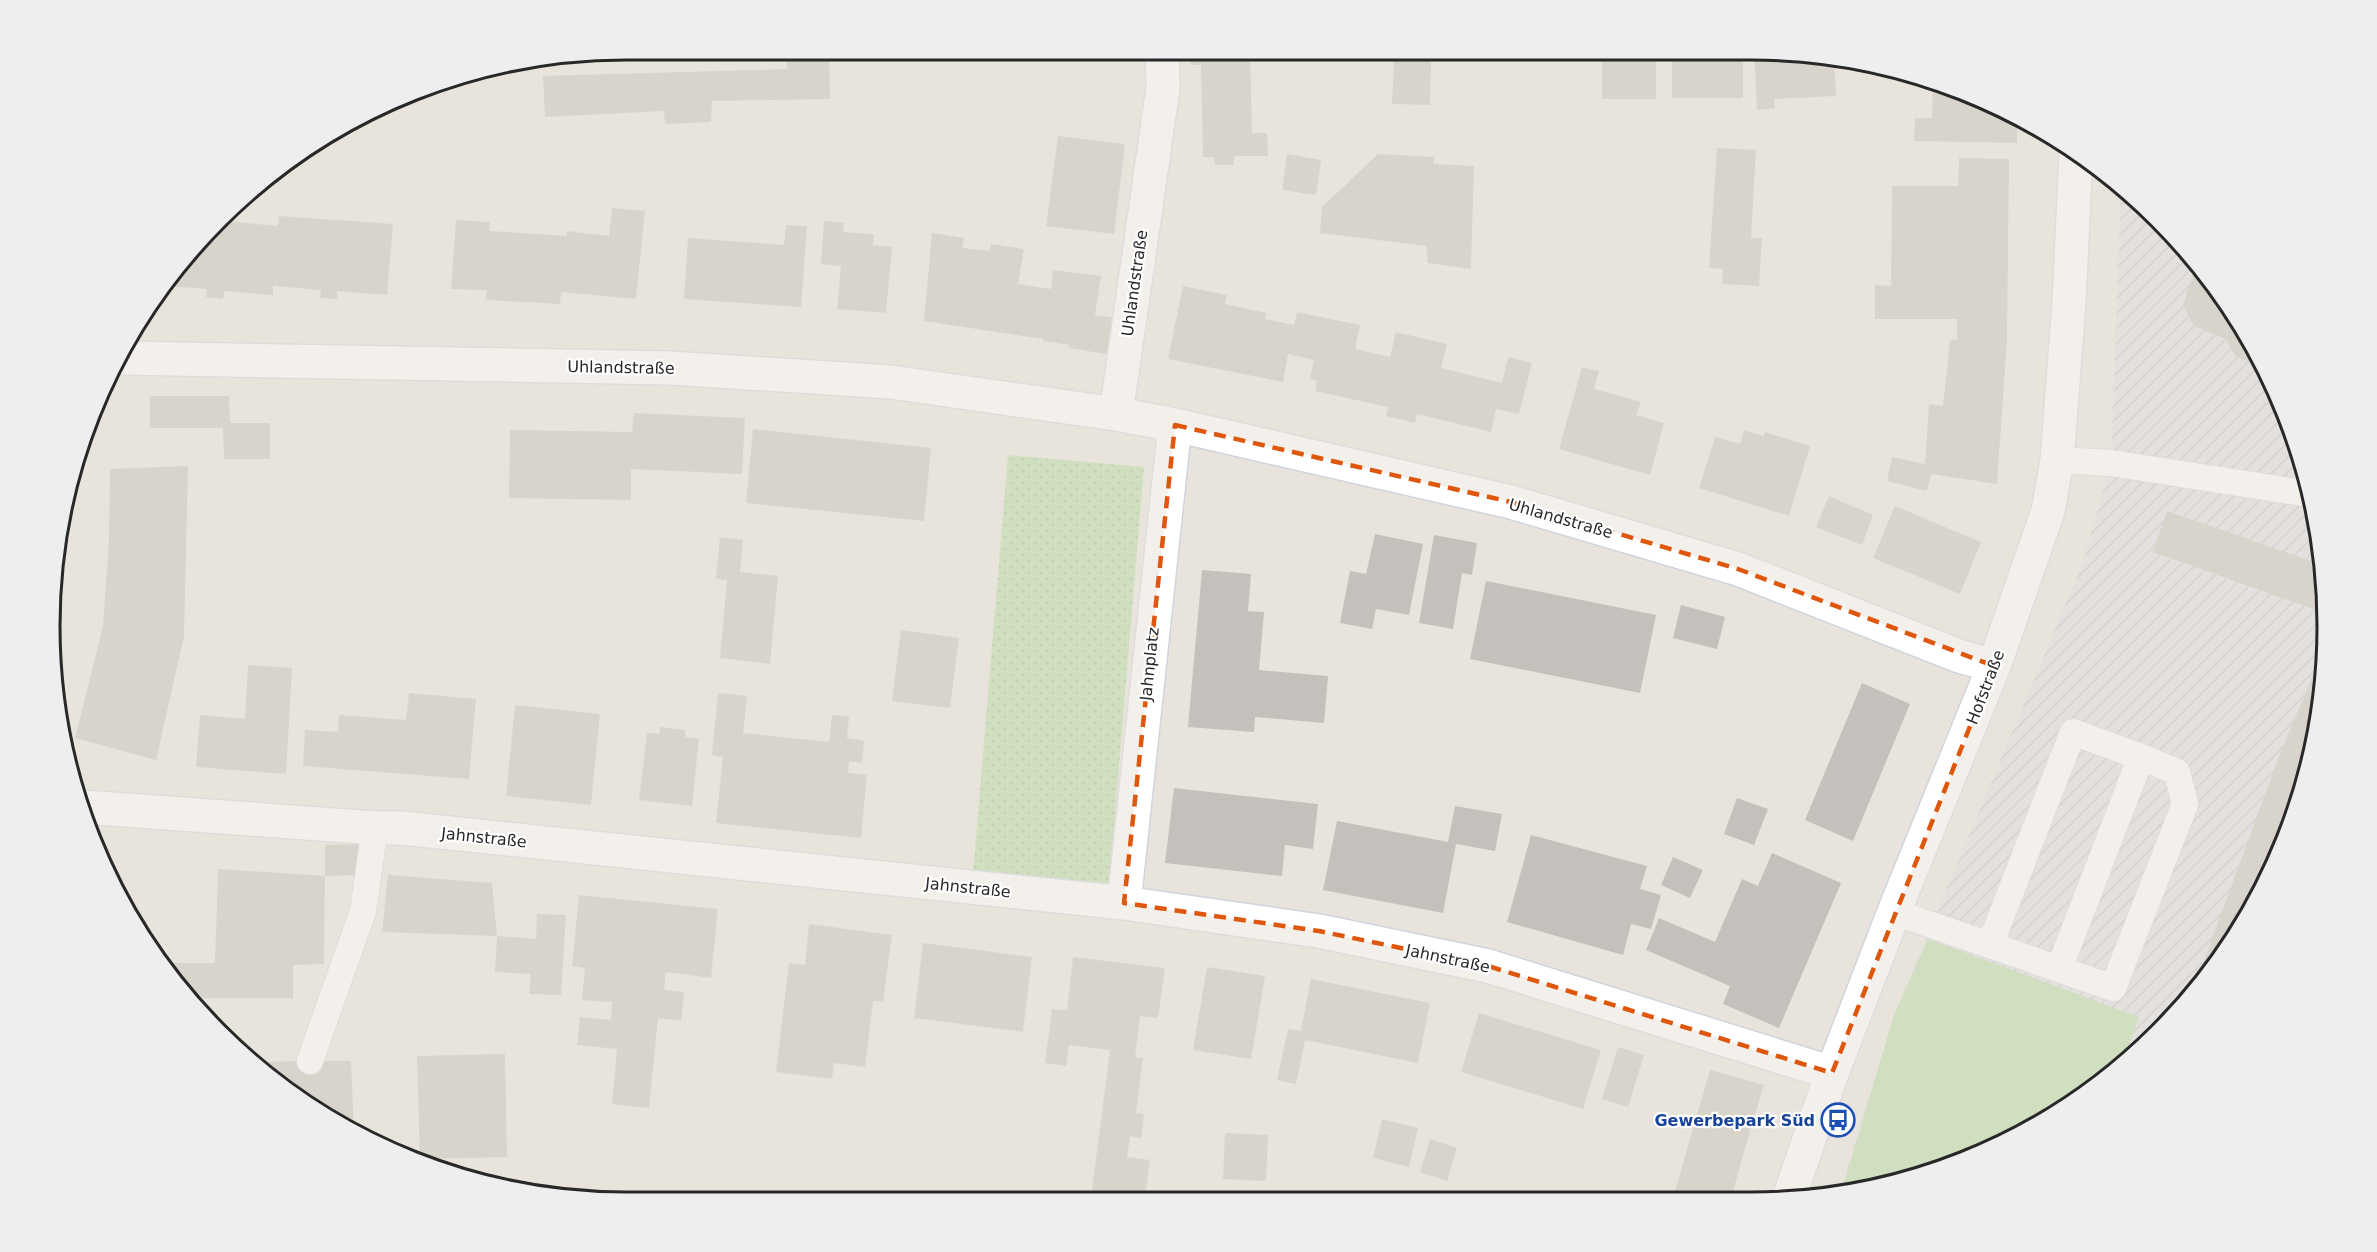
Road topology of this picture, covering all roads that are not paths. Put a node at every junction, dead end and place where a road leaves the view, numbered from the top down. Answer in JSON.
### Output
{"nodes":[{"id":1,"x":1162,"y":60,"type":"edge"},
{"id":2,"x":2076,"y":162,"type":"edge"},
{"id":3,"x":128,"y":358,"type":"edge"},
{"id":4,"x":1116,"y":414,"type":"junction"},
{"id":5,"x":1175,"y":425,"type":"junction"},
{"id":6,"x":2057,"y":460,"type":"junction"},
{"id":7,"x":2301,"y":493,"type":"edge"},
{"id":8,"x":1994,"y":666,"type":"junction"},
{"id":9,"x":2141,"y":757,"type":"junction"},
{"id":10,"x":90,"y":807,"type":"edge"},
{"id":11,"x":375,"y":828,"type":"junction"},
{"id":12,"x":1124,"y":903,"type":"junction"},
{"id":13,"x":1894,"y":912,"type":"junction"},
{"id":14,"x":1990,"y":945,"type":"junction"},
{"id":15,"x":2059,"y":969,"type":"junction"},
{"id":16,"x":310,"y":1061,"type":"dead end"},
{"id":17,"x":1832,"y":1073,"type":"junction"},
{"id":18,"x":1792,"y":1191,"type":"edge"}],
"edges":[{"from":1,"to":4,"type":"street","name":"Uhlandstraße"},
{"from":2,"to":6,"type":"street","name":"Hofstraße"},
{"from":3,"to":4,"type":"street","name":"Uhlandstraße"},
{"from":4,"to":5,"type":"street","name":"Uhlandstraße"},
{"from":5,"to":8,"type":"street","name":"Uhlandstraße"},
{"from":5,"to":12,"type":"street","name":"Jahnplatz"},
{"from":6,"to":7,"type":"lane"},
{"from":6,"to":8,"type":"street","name":"Hofstraße"},
{"from":8,"to":13,"type":"street","name":"Hofstraße"},
{"from":9,"to":14,"type":"lane"},
{"from":9,"to":15,"type":"lane"},
{"from":9,"to":15,"type":"lane"},
{"from":10,"to":11,"type":"street","name":"Jahnstraße"},
{"from":11,"to":12,"type":"street","name":"Jahnstraße"},
{"from":11,"to":16,"type":"lane"},
{"from":12,"to":17,"type":"street","name":"Jahnstraße"},
{"from":13,"to":14,"type":"lane"},
{"from":13,"to":17,"type":"street","name":"Hofstraße"},
{"from":14,"to":15,"type":"lane"},
{"from":17,"to":18,"type":"street","name":"Hofstraße"}]}
